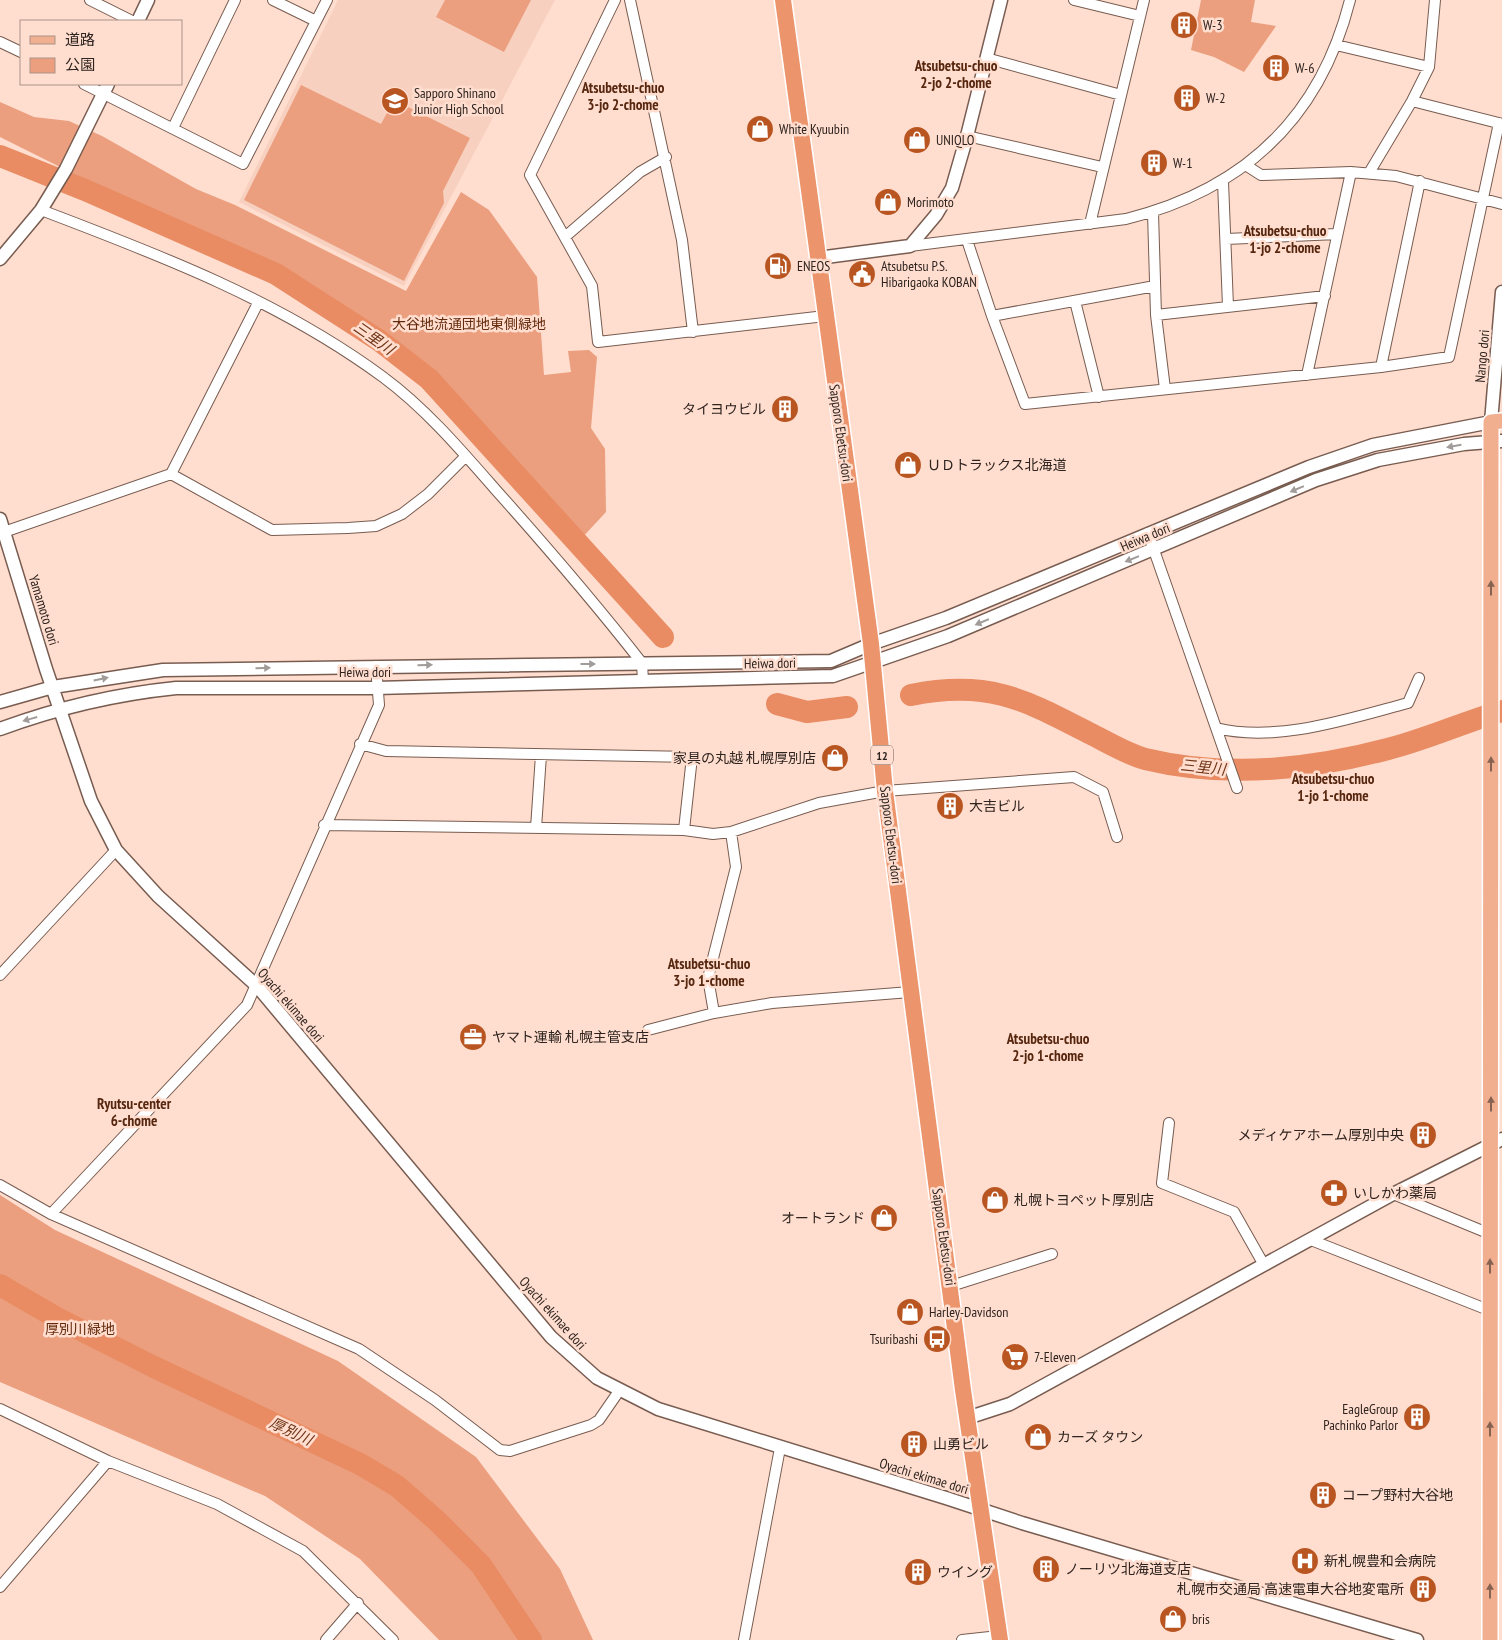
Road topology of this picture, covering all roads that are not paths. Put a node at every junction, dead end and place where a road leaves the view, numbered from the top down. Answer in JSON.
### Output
{"nodes":[{"id":1,"x":90,"y":0,"type":"edge"},
{"id":2,"x":148,"y":0,"type":"edge"},
{"id":3,"x":235,"y":0,"type":"edge"},
{"id":4,"x":273,"y":0,"type":"edge"},
{"id":5,"x":327,"y":0,"type":"edge"},
{"id":6,"x":615,"y":0,"type":"edge"},
{"id":7,"x":630,"y":0,"type":"edge"},
{"id":8,"x":783,"y":0,"type":"edge"},
{"id":9,"x":1001,"y":0,"type":"edge"},
{"id":10,"x":1074,"y":0,"type":"edge"},
{"id":11,"x":1144,"y":0,"type":"edge"},
{"id":12,"x":1350,"y":0,"type":"edge"},
{"id":13,"x":1435,"y":0,"type":"edge"},
{"id":14,"x":1140,"y":16,"type":"junction"},
{"id":15,"x":130,"y":20,"type":"edge"},
{"id":16,"x":138,"y":20,"type":"edge"},
{"id":17,"x":316,"y":21,"type":"junction"},
{"id":18,"x":0,"y":42,"type":"edge"},
{"id":19,"x":1336,"y":45,"type":"junction"},
{"id":20,"x":20,"y":52,"type":"edge"},
{"id":21,"x":986,"y":58,"type":"junction"},
{"id":22,"x":1428,"y":67,"type":"junction"},
{"id":23,"x":88,"y":85,"type":"edge"},
{"id":24,"x":106,"y":89,"type":"edge"},
{"id":25,"x":1120,"y":94,"type":"junction"},
{"id":26,"x":1412,"y":101,"type":"junction"},
{"id":27,"x":1500,"y":123,"type":"edge"},
{"id":28,"x":173,"y":128,"type":"junction"},
{"id":29,"x":967,"y":136,"type":"junction"},
{"id":30,"x":666,"y":158,"type":"junction"},
{"id":31,"x":1247,"y":166,"type":"junction"},
{"id":32,"x":1102,"y":167,"type":"junction"},
{"id":33,"x":1351,"y":172,"type":"junction"},
{"id":34,"x":1369,"y":173,"type":"junction"},
{"id":35,"x":1223,"y":182,"type":"junction"},
{"id":36,"x":1420,"y":182,"type":"junction"},
{"id":37,"x":1484,"y":199,"type":"junction"},
{"id":38,"x":1502,"y":204,"type":"edge"},
{"id":39,"x":41,"y":210,"type":"junction"},
{"id":40,"x":1152,"y":212,"type":"junction"},
{"id":41,"x":1090,"y":224,"type":"junction"},
{"id":42,"x":1337,"y":234,"type":"junction"},
{"id":43,"x":566,"y":236,"type":"junction"},
{"id":44,"x":1226,"y":239,"type":"junction"},
{"id":45,"x":967,"y":240,"type":"junction"},
{"id":46,"x":910,"y":246,"type":"junction"},
{"id":47,"x":818,"y":258,"type":"junction"},
{"id":48,"x":0,"y":259,"type":"edge"},
{"id":49,"x":1155,"y":286,"type":"junction"},
{"id":50,"x":1502,"y":292,"type":"edge"},
{"id":51,"x":1324,"y":296,"type":"junction"},
{"id":52,"x":1075,"y":300,"type":"junction"},
{"id":53,"x":258,"y":303,"type":"junction"},
{"id":54,"x":1228,"y":306,"type":"junction"},
{"id":55,"x":1156,"y":315,"type":"junction"},
{"id":56,"x":825,"y":316,"type":"junction"},
{"id":57,"x":992,"y":316,"type":"junction"},
{"id":58,"x":693,"y":332,"type":"junction"},
{"id":59,"x":1382,"y":367,"type":"junction"},
{"id":60,"x":1307,"y":375,"type":"junction"},
{"id":61,"x":1165,"y":389,"type":"junction"},
{"id":62,"x":1099,"y":397,"type":"junction"},
{"id":63,"x":1497,"y":421,"type":"edge"},
{"id":64,"x":1496,"y":442,"type":"edge"},
{"id":65,"x":466,"y":456,"type":"junction"},
{"id":66,"x":171,"y":474,"type":"junction"},
{"id":67,"x":2,"y":526,"type":"edge"},
{"id":68,"x":1148,"y":533,"type":"junction"},
{"id":69,"x":1154,"y":550,"type":"junction"},
{"id":70,"x":870,"y":644,"type":"junction"},
{"id":71,"x":873,"y":662,"type":"junction"},
{"id":72,"x":642,"y":663,"type":"junction"},
{"id":73,"x":376,"y":666,"type":"junction"},
{"id":74,"x":1419,"y":678,"type":"dead end"},
{"id":75,"x":644,"y":681,"type":"junction"},
{"id":76,"x":53,"y":687,"type":"junction"},
{"id":77,"x":376,"y":688,"type":"junction"},
{"id":78,"x":0,"y":702,"type":"edge"},
{"id":79,"x":60,"y":710,"type":"junction"},
{"id":80,"x":1216,"y":728,"type":"junction"},
{"id":81,"x":0,"y":729,"type":"edge"},
{"id":82,"x":360,"y":744,"type":"junction"},
{"id":83,"x":541,"y":755,"type":"junction"},
{"id":84,"x":1235,"y":785,"type":"dead end"},
{"id":85,"x":885,"y":791,"type":"junction"},
{"id":86,"x":324,"y":825,"type":"junction"},
{"id":87,"x":536,"y":828,"type":"junction"},
{"id":88,"x":684,"y":830,"type":"junction"},
{"id":89,"x":731,"y":832,"type":"junction"},
{"id":90,"x":1117,"y":836,"type":"dead end"},
{"id":91,"x":116,"y":850,"type":"junction"},
{"id":92,"x":0,"y":975,"type":"edge"},
{"id":93,"x":257,"y":986,"type":"junction"},
{"id":94,"x":910,"y":992,"type":"junction"},
{"id":95,"x":714,"y":1013,"type":"junction"},
{"id":96,"x":648,"y":1030,"type":"dead end"},
{"id":97,"x":1169,"y":1123,"type":"dead end"},
{"id":98,"x":1496,"y":1142,"type":"edge"},
{"id":99,"x":0,"y":1185,"type":"edge"},
{"id":100,"x":1393,"y":1194,"type":"junction"},
{"id":101,"x":52,"y":1214,"type":"junction"},
{"id":102,"x":1490,"y":1234,"type":"junction"},
{"id":103,"x":1311,"y":1240,"type":"junction"},
{"id":104,"x":1052,"y":1254,"type":"dead end"},
{"id":105,"x":1264,"y":1265,"type":"junction"},
{"id":106,"x":950,"y":1286,"type":"junction"},
{"id":107,"x":1491,"y":1311,"type":"junction"},
{"id":108,"x":619,"y":1391,"type":"junction"},
{"id":109,"x":0,"y":1408,"type":"edge"},
{"id":110,"x":967,"y":1418,"type":"junction"},
{"id":111,"x":780,"y":1448,"type":"junction"},
{"id":112,"x":108,"y":1461,"type":"junction"},
{"id":113,"x":982,"y":1510,"type":"junction"},
{"id":114,"x":0,"y":1588,"type":"edge"},
{"id":115,"x":358,"y":1604,"type":"junction"},
{"id":116,"x":999,"y":1638,"type":"edge"},
{"id":117,"x":326,"y":1640,"type":"edge"},
{"id":118,"x":393,"y":1640,"type":"edge"},
{"id":119,"x":744,"y":1640,"type":"edge"},
{"id":120,"x":962,"y":1640,"type":"edge"},
{"id":121,"x":1417,"y":1640,"type":"edge"},
{"id":122,"x":1490,"y":1640,"type":"edge"}],
"edges":[{"from":1,"to":15,"type":"street"},
{"from":2,"to":16,"type":"street"},
{"from":3,"to":28,"type":"street"},
{"from":4,"to":17,"type":"street"},
{"from":5,"to":17,"type":"street"},
{"from":6,"to":43,"type":"street"},
{"from":7,"to":30,"type":"street"},
{"from":8,"to":47,"type":"highway","name":"Sapporo Ebetsu-dori","number":"12"},
{"from":9,"to":21,"type":"street"},
{"from":10,"to":14,"type":"street"},
{"from":11,"to":14,"type":"street"},
{"from":12,"to":19,"type":"street"},
{"from":13,"to":22,"type":"street"},
{"from":14,"to":25,"type":"street"},
{"from":17,"to":28,"type":"street"},
{"from":18,"to":20,"type":"street"},
{"from":19,"to":22,"type":"street"},
{"from":19,"to":31,"type":"street"},
{"from":21,"to":25,"type":"street"},
{"from":21,"to":29,"type":"street"},
{"from":22,"to":26,"type":"street"},
{"from":23,"to":24,"type":"street"},
{"from":24,"to":28,"type":"street"},
{"from":24,"to":39,"type":"street"},
{"from":25,"to":32,"type":"street"},
{"from":26,"to":27,"type":"street"},
{"from":26,"to":34,"type":"street"},
{"from":27,"to":37,"type":"street"},
{"from":29,"to":32,"type":"street"},
{"from":29,"to":46,"type":"street"},
{"from":30,"to":43,"type":"street"},
{"from":30,"to":58,"type":"street"},
{"from":31,"to":33,"type":"street"},
{"from":31,"to":35,"type":"street"},
{"from":32,"to":41,"type":"street"},
{"from":33,"to":34,"type":"street"},
{"from":33,"to":42,"type":"street"},
{"from":34,"to":36,"type":"street"},
{"from":35,"to":40,"type":"street"},
{"from":35,"to":44,"type":"street"},
{"from":36,"to":37,"type":"street"},
{"from":36,"to":59,"type":"street"},
{"from":37,"to":38,"type":"street"},
{"from":37,"to":59,"type":"street"},
{"from":39,"to":48,"type":"street"},
{"from":39,"to":53,"type":"street"},
{"from":40,"to":41,"type":"street"},
{"from":40,"to":49,"type":"street"},
{"from":41,"to":45,"type":"street"},
{"from":42,"to":44,"type":"street"},
{"from":42,"to":51,"type":"street"},
{"from":43,"to":58,"type":"street"},
{"from":44,"to":54,"type":"street"},
{"from":45,"to":46,"type":"street"},
{"from":45,"to":57,"type":"street"},
{"from":46,"to":47,"type":"street"},
{"from":47,"to":56,"type":"highway","name":"Sapporo Ebetsu-dori","number":"12"},
{"from":49,"to":52,"type":"street"},
{"from":49,"to":55,"type":"street"},
{"from":50,"to":63,"type":"street","name":"Nango dori"},
{"from":51,"to":54,"type":"street"},
{"from":51,"to":60,"type":"street"},
{"from":52,"to":57,"type":"street"},
{"from":52,"to":62,"type":"street"},
{"from":53,"to":65,"type":"street"},
{"from":53,"to":66,"type":"street"},
{"from":54,"to":55,"type":"street"},
{"from":55,"to":61,"type":"street"},
{"from":56,"to":58,"type":"street"},
{"from":56,"to":70,"type":"highway","name":"Sapporo Ebetsu-dori","number":"12"},
{"from":57,"to":62,"type":"street"},
{"from":59,"to":60,"type":"street"},
{"from":60,"to":61,"type":"street"},
{"from":61,"to":62,"type":"street"},
{"from":63,"to":64,"type":"main road"},
{"from":63,"to":68,"type":"street","name":"Heiwa dori"},
{"from":64,"to":69,"type":"street","name":"Heiwa dori","one_way":true},
{"from":98,"to":64,"type":"main road","one_way":true},
{"from":65,"to":66,"type":"street"},
{"from":65,"to":72,"type":"street"},
{"from":66,"to":67,"type":"street"},
{"from":67,"to":76,"type":"street","name":"Yamamoto dori"},
{"from":68,"to":69,"type":"street"},
{"from":68,"to":70,"type":"street","name":"Heiwa dori"},
{"from":69,"to":71,"type":"street","name":"Heiwa dori","one_way":true},
{"from":69,"to":80,"type":"street"},
{"from":70,"to":71,"type":"highway","name":"Sapporo Ebetsu-dori","number":"12"},
{"from":70,"to":72,"type":"street","name":"Heiwa dori"},
{"from":71,"to":75,"type":"street","name":"Heiwa dori"},
{"from":71,"to":85,"type":"highway","name":"Sapporo Ebetsu-dori","number":"12"},
{"from":73,"to":72,"type":"street","name":"Heiwa dori","one_way":true},
{"from":72,"to":75,"type":"street"},
{"from":76,"to":73,"type":"street","name":"Heiwa dori","one_way":true},
{"from":73,"to":77,"type":"street"},
{"from":74,"to":80,"type":"street"},
{"from":75,"to":77,"type":"street","name":"Heiwa dori"},
{"from":76,"to":78,"type":"street","name":"Heiwa dori"},
{"from":76,"to":79,"type":"street","name":"Yamamoto dori"},
{"from":77,"to":79,"type":"street","name":"Heiwa dori"},
{"from":77,"to":82,"type":"street"},
{"from":79,"to":81,"type":"street","name":"Heiwa dori","one_way":true},
{"from":79,"to":91,"type":"street","name":"Oyachi ekimae dori"},
{"from":80,"to":84,"type":"street"},
{"from":82,"to":83,"type":"street"},
{"from":82,"to":86,"type":"street"},
{"from":83,"to":87,"type":"street"},
{"from":83,"to":88,"type":"street"},
{"from":85,"to":89,"type":"street"},
{"from":85,"to":90,"type":"street"},
{"from":85,"to":94,"type":"highway","name":"Sapporo Ebetsu-dori","number":"12"},
{"from":86,"to":87,"type":"street"},
{"from":86,"to":93,"type":"street"},
{"from":87,"to":88,"type":"street"},
{"from":88,"to":89,"type":"street"},
{"from":89,"to":95,"type":"street"},
{"from":91,"to":92,"type":"street"},
{"from":91,"to":93,"type":"street","name":"Oyachi ekimae dori"},
{"from":93,"to":101,"type":"street"},
{"from":93,"to":108,"type":"street","name":"Oyachi ekimae dori"},
{"from":94,"to":95,"type":"street"},
{"from":94,"to":106,"type":"highway","name":"Sapporo Ebetsu-dori","number":"12"},
{"from":95,"to":96,"type":"street"},
{"from":97,"to":105,"type":"street"},
{"from":98,"to":100,"type":"street"},
{"from":98,"to":102,"type":"main road"},
{"from":99,"to":101,"type":"street"},
{"from":100,"to":102,"type":"street"},
{"from":100,"to":103,"type":"street"},
{"from":101,"to":108,"type":"street"},
{"from":107,"to":102,"type":"main road","one_way":true},
{"from":103,"to":105,"type":"street"},
{"from":103,"to":107,"type":"street"},
{"from":104,"to":106,"type":"street"},
{"from":105,"to":110,"type":"street"},
{"from":106,"to":110,"type":"highway","name":"Sapporo Ebetsu-dori","number":"12"},
{"from":122,"to":107,"type":"main road","one_way":true},
{"from":108,"to":111,"type":"street","name":"Oyachi ekimae dori"},
{"from":109,"to":112,"type":"street"},
{"from":110,"to":113,"type":"highway","name":"Sapporo Ebetsu-dori","number":"12"},
{"from":111,"to":113,"type":"street","name":"Oyachi ekimae dori"},
{"from":111,"to":119,"type":"street"},
{"from":112,"to":114,"type":"street"},
{"from":112,"to":115,"type":"street"},
{"from":113,"to":116,"type":"highway","name":"Sapporo Ebetsu-dori","number":"12"},
{"from":113,"to":121,"type":"street","name":"Oyachi ekimae dori"},
{"from":115,"to":117,"type":"street"},
{"from":115,"to":118,"type":"street"},
{"from":116,"to":120,"type":"street"}]}
